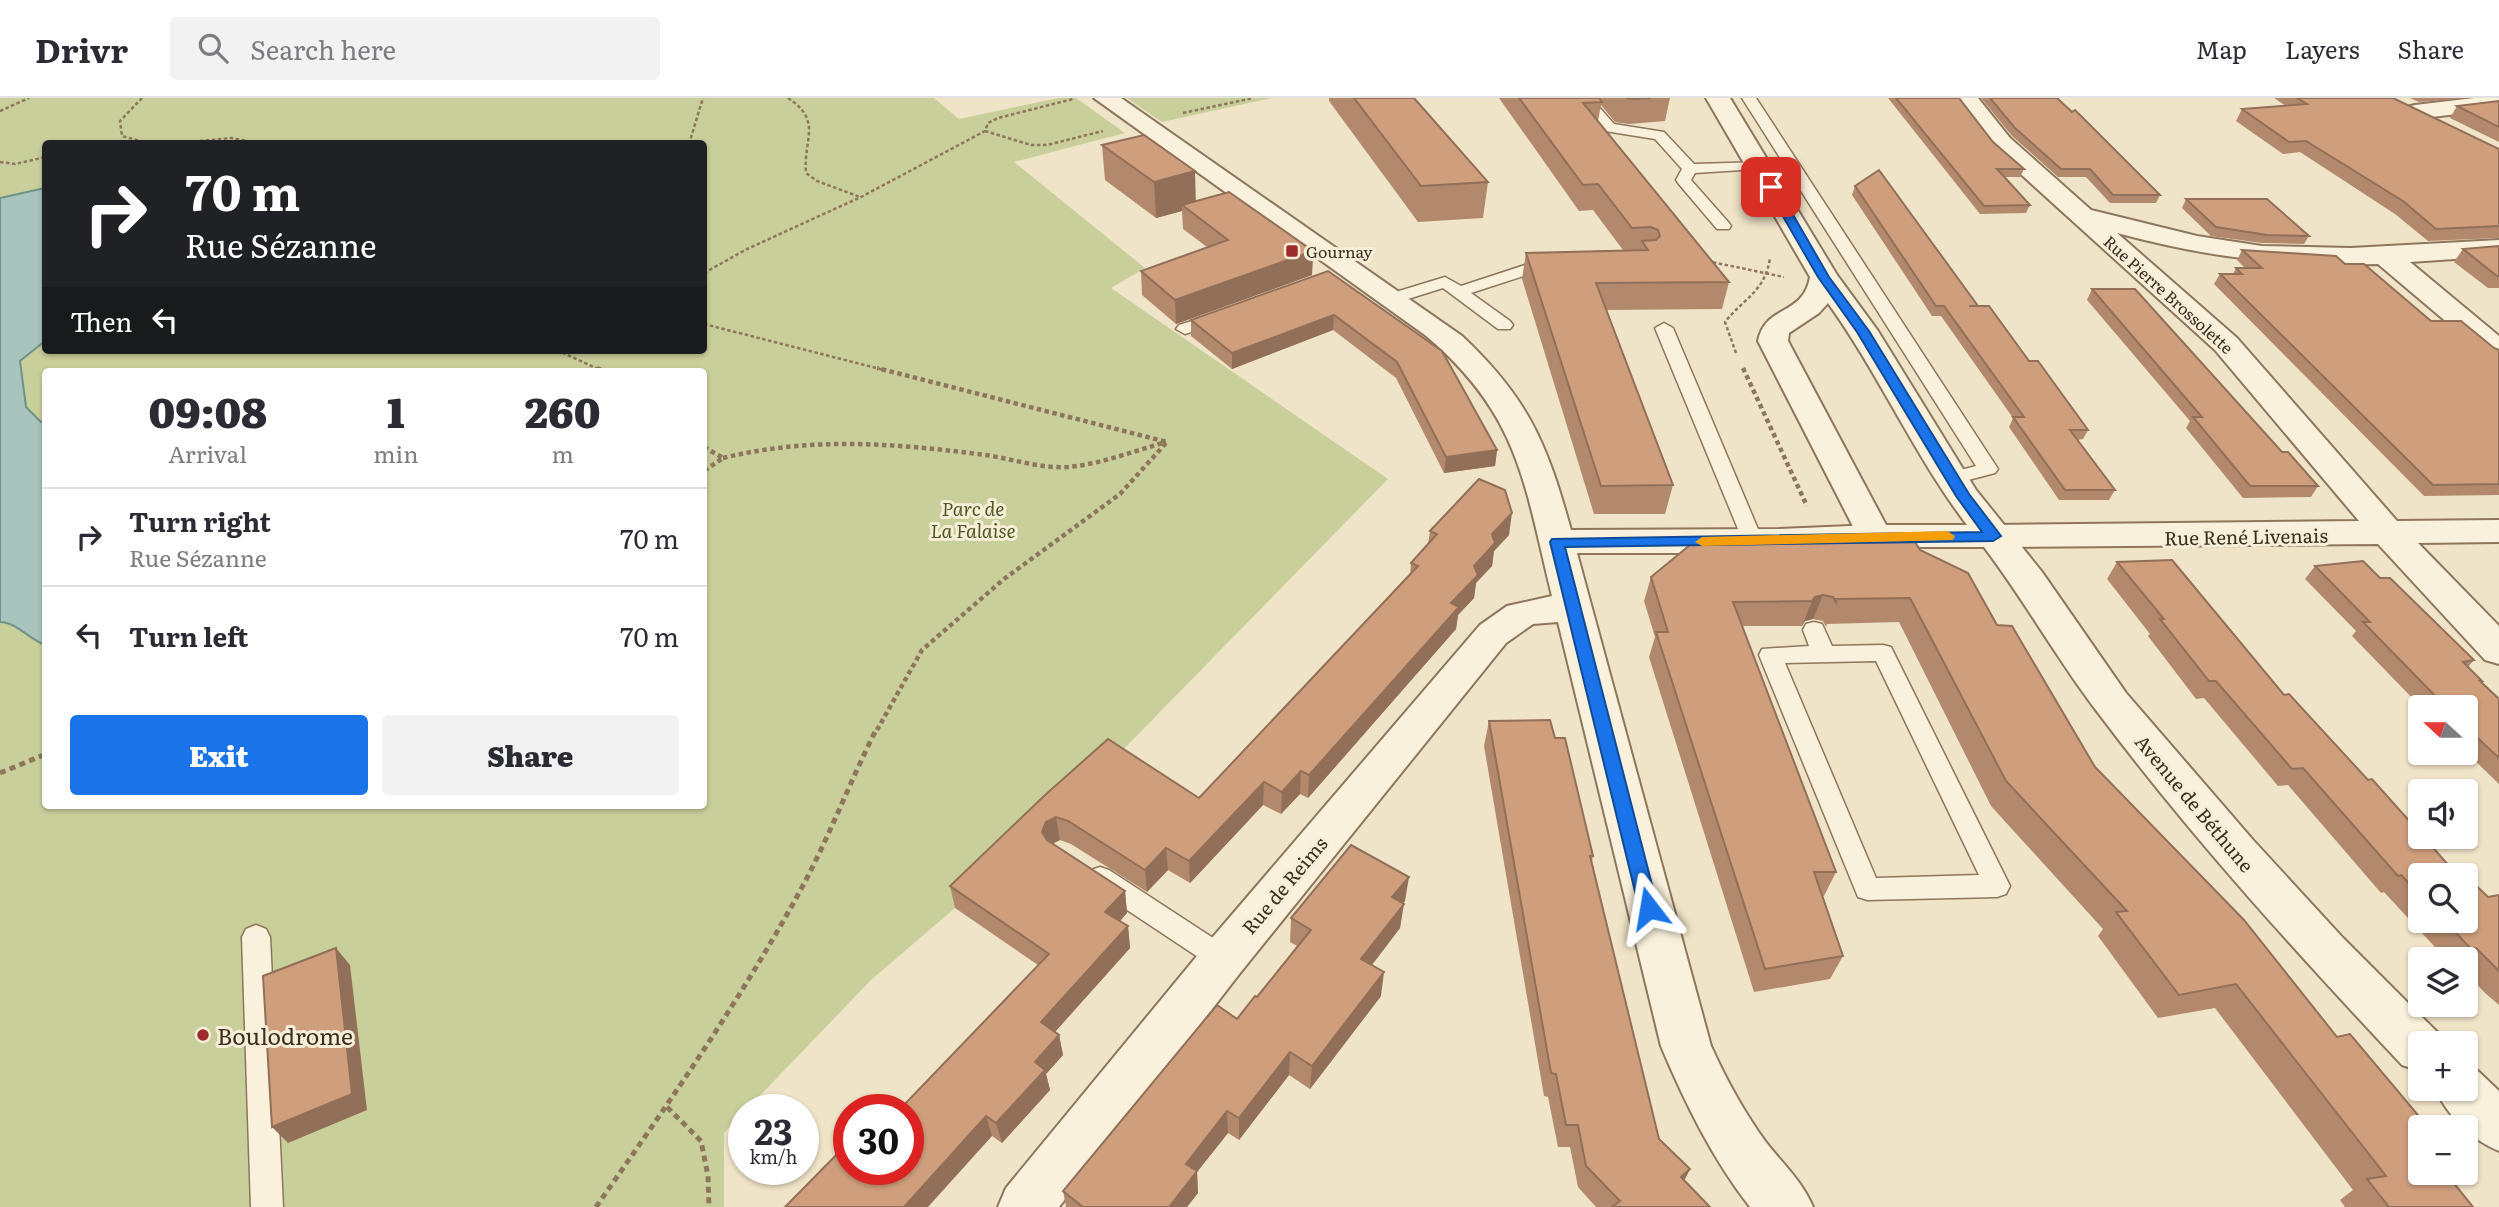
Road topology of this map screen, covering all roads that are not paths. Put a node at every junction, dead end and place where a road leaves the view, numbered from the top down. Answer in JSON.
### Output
{"nodes":[{"id":1,"x":1106,"y":98,"type":"edge"},
{"id":2,"x":1584,"y":98,"type":"edge"},
{"id":3,"x":1718,"y":98,"type":"edge"},
{"id":4,"x":1749,"y":98,"type":"edge"},
{"id":5,"x":1966,"y":98,"type":"edge"},
{"id":6,"x":2499,"y":102,"type":"edge"},
{"id":7,"x":2452,"y":131,"type":"edge"},
{"id":8,"x":1758,"y":165,"type":"junction"},
{"id":9,"x":1690,"y":169,"type":"junction"},
{"id":10,"x":2081,"y":215,"type":"junction"},
{"id":11,"x":1724,"y":226,"type":"dead end"},
{"id":12,"x":2499,"y":248,"type":"edge"},
{"id":13,"x":2384,"y":255,"type":"junction"},
{"id":14,"x":1569,"y":264,"type":"edge"},
{"id":15,"x":1824,"y":277,"type":"junction"},
{"id":16,"x":1458,"y":292,"type":"junction"},
{"id":17,"x":1392,"y":299,"type":"junction"},
{"id":18,"x":1237,"y":311,"type":"edge"},
{"id":19,"x":1789,"y":320,"type":"junction"},
{"id":20,"x":1504,"y":325,"type":"dead end"},
{"id":21,"x":1664,"y":328,"type":"dead end"},
{"id":22,"x":1185,"y":329,"type":"edge"},
{"id":23,"x":1863,"y":331,"type":"junction"},
{"id":24,"x":2499,"y":351,"type":"edge"},
{"id":25,"x":1953,"y":478,"type":"junction"},
{"id":26,"x":2499,"y":531,"type":"edge"},
{"id":27,"x":2388,"y":533,"type":"junction"},
{"id":28,"x":1874,"y":536,"type":"junction"},
{"id":29,"x":1993,"y":536,"type":"junction"},
{"id":30,"x":1557,"y":542,"type":"junction"},
{"id":31,"x":1773,"y":546,"type":"junction"},
{"id":32,"x":1572,"y":608,"type":"junction"},
{"id":33,"x":1814,"y":630,"type":"edge"},
{"id":34,"x":2499,"y":650,"type":"edge"},
{"id":35,"x":1824,"y":654,"type":"junction"},
{"id":36,"x":1084,"y":868,"type":"edge"},
{"id":37,"x":256,"y":937,"type":"dead end"},
{"id":38,"x":1223,"y":959,"type":"junction"},
{"id":39,"x":2408,"y":1036,"type":"edge"},
{"id":40,"x":2473,"y":1101,"type":"edge"},
{"id":41,"x":2499,"y":1126,"type":"edge"},
{"id":42,"x":267,"y":1207,"type":"edge"},
{"id":43,"x":1024,"y":1207,"type":"edge"},
{"id":44,"x":1786,"y":1207,"type":"edge"}],
"edges":[{"from":1,"to":17,"type":"street"},
{"from":2,"to":9,"type":"lane"},
{"from":3,"to":8,"type":"street","name":"Avenue de Béthune"},
{"from":4,"to":25,"type":"lane"},
{"from":5,"to":10,"type":"street","name":"Rue Pierre Brossolette"},
{"from":6,"to":7,"type":"street"},
{"from":8,"to":9,"type":"lane"},
{"from":8,"to":15,"type":"street","name":"Avenue de Béthune"},
{"from":9,"to":11,"type":"lane"},
{"from":10,"to":13,"type":"street"},
{"from":10,"to":27,"type":"street","name":"Rue Pierre Brossolette"},
{"from":12,"to":13,"type":"street"},
{"from":13,"to":24,"type":"street"},
{"from":14,"to":16,"type":"lane"},
{"from":15,"to":19,"type":"street"},
{"from":15,"to":23,"type":"street","name":"Avenue de Béthune"},
{"from":16,"to":17,"type":"lane"},
{"from":16,"to":20,"type":"lane"},
{"from":17,"to":30,"type":"street"},
{"from":18,"to":22,"type":"lane"},
{"from":19,"to":23,"type":"street"},
{"from":19,"to":28,"type":"street"},
{"from":21,"to":31,"type":"lane"},
{"from":23,"to":25,"type":"street","name":"Avenue de Béthune"},
{"from":25,"to":29,"type":"street","name":"Avenue de Béthune"},
{"from":26,"to":27,"type":"street","name":"Rue René Livenais"},
{"from":27,"to":29,"type":"street","name":"Rue René Livenais"},
{"from":27,"to":34,"type":"street","name":"Rue Pierre Brossolette"},
{"from":28,"to":29,"type":"street","name":"Rue René Livenais"},
{"from":28,"to":31,"type":"street","name":"Rue René Livenais"},
{"from":29,"to":39,"type":"street","name":"Avenue de Béthune"},
{"from":30,"to":31,"type":"street","name":"Rue René Livenais"},
{"from":30,"to":32,"type":"street"},
{"from":32,"to":38,"type":"street","name":"Rue de Reims"},
{"from":32,"to":44,"type":"street"},
{"from":33,"to":35,"type":"lane"},
{"from":35,"to":35,"type":"lane"},
{"from":36,"to":38,"type":"lane"},
{"from":37,"to":42,"type":"lane"},
{"from":38,"to":43,"type":"street","name":"Rue de Reims"},
{"from":40,"to":41,"type":"street"}]}
